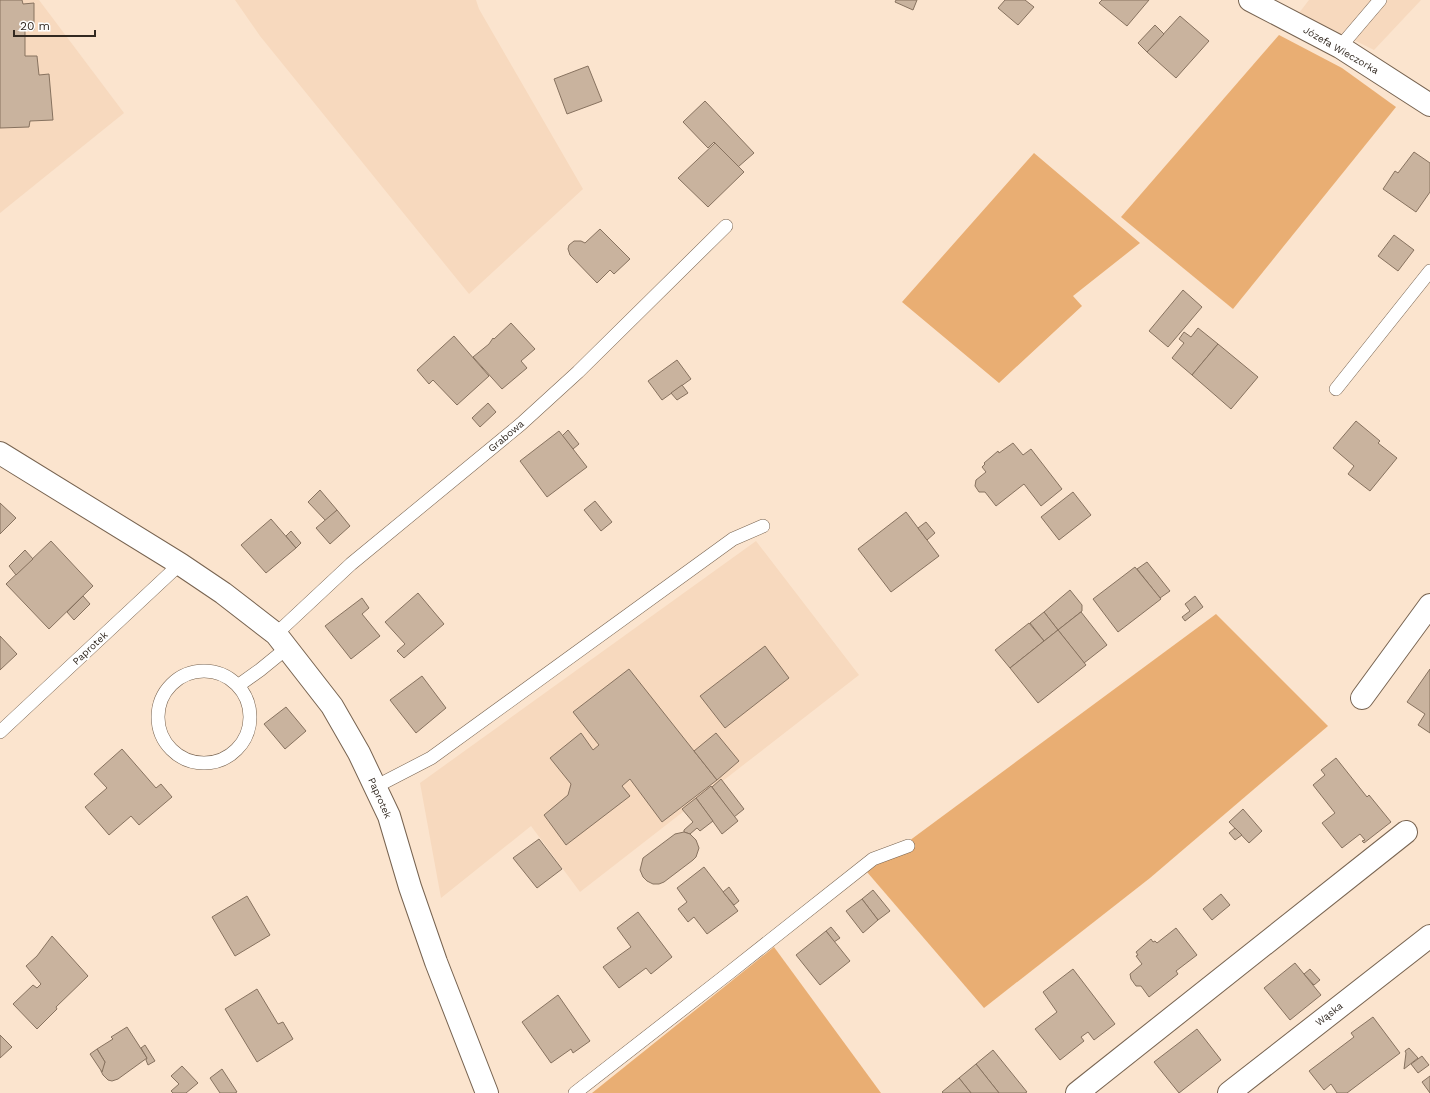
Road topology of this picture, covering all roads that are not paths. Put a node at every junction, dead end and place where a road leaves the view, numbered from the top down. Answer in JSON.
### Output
{"nodes":[{"id":1,"x":1250,"y":0,"type":"edge"},
{"id":2,"x":1380,"y":0,"type":"edge"},
{"id":3,"x":1340,"y":47,"type":"junction"},
{"id":4,"x":1430,"y":105,"type":"edge"},
{"id":5,"x":726,"y":226,"type":"dead end"},
{"id":6,"x":1430,"y":271,"type":"edge"},
{"id":7,"x":1336,"y":389,"type":"dead end"},
{"id":8,"x":0,"y":453,"type":"edge"},
{"id":9,"x":763,"y":526,"type":"dead end"},
{"id":10,"x":180,"y":564,"type":"junction"},
{"id":11,"x":1430,"y":605,"type":"edge"},
{"id":12,"x":281,"y":641,"type":"junction"},
{"id":13,"x":239,"y":685,"type":"junction"},
{"id":14,"x":1362,"y":698,"type":"dead end"},
{"id":15,"x":0,"y":732,"type":"edge"},
{"id":16,"x":376,"y":787,"type":"junction"},
{"id":17,"x":1406,"y":832,"type":"dead end"},
{"id":18,"x":908,"y":846,"type":"dead end"},
{"id":19,"x":1430,"y":936,"type":"edge"},
{"id":20,"x":487,"y":1093,"type":"edge"},
{"id":21,"x":575,"y":1093,"type":"edge"},
{"id":22,"x":1076,"y":1093,"type":"edge"},
{"id":23,"x":1229,"y":1093,"type":"edge"}],
"edges":[{"from":1,"to":3,"type":"street","name":"Józefa Wieczorka"},
{"from":2,"to":3,"type":"lane"},
{"from":3,"to":4,"type":"street","name":"Józefa Wieczorka"},
{"from":5,"to":12,"type":"lane","name":"Grabowa"},
{"from":6,"to":7,"type":"lane"},
{"from":8,"to":10,"type":"street","name":"Paprotek"},
{"from":9,"to":16,"type":"lane"},
{"from":10,"to":12,"type":"street","name":"Paprotek"},
{"from":10,"to":15,"type":"lane","name":"Paprotek"},
{"from":11,"to":14,"type":"street"},
{"from":12,"to":13,"type":"lane","name":"Grabowa"},
{"from":12,"to":16,"type":"street","name":"Paprotek"},
{"from":13,"to":13,"type":"lane"},
{"from":16,"to":20,"type":"street","name":"Paprotek"},
{"from":17,"to":22,"type":"street"},
{"from":18,"to":21,"type":"lane"},
{"from":19,"to":23,"type":"street","name":"Wąska"}]}
